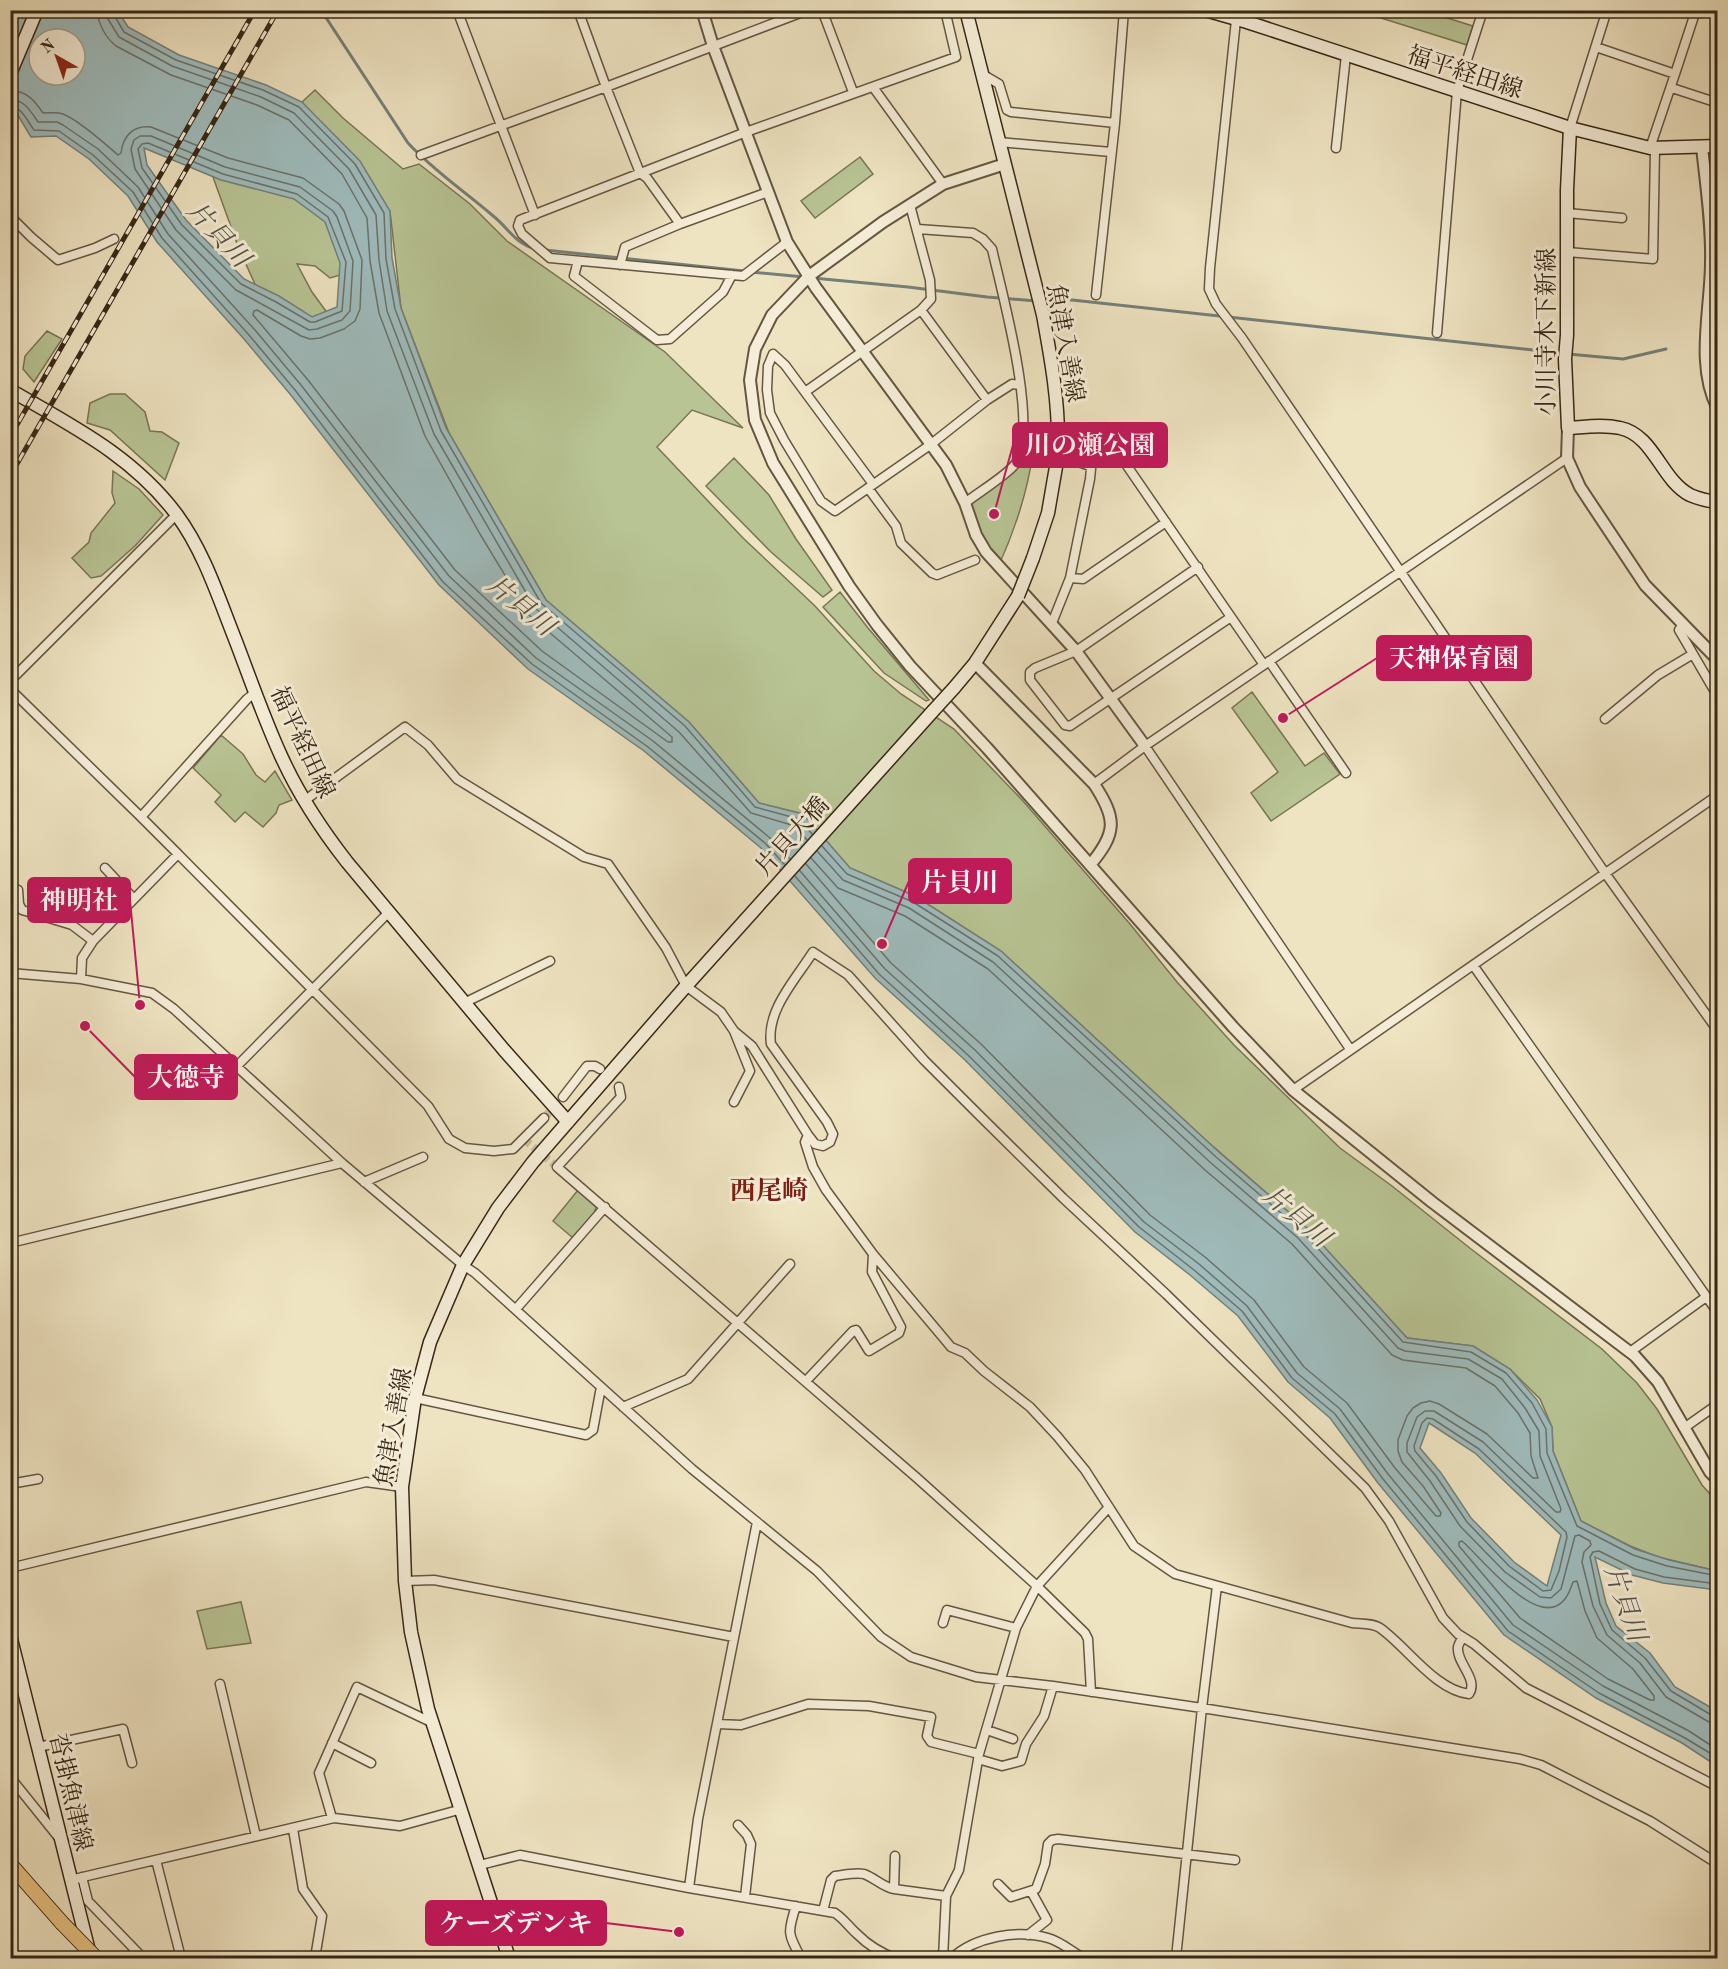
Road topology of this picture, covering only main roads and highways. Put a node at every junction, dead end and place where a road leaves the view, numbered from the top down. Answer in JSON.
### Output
{"nodes":[{"id":1,"x":37,"y":10,"type":"edge"},
{"id":2,"x":966,"y":10,"type":"edge"},
{"id":3,"x":1205,"y":10,"type":"edge"},
{"id":4,"x":1244,"y":18,"type":"edge"},
{"id":5,"x":10,"y":74,"type":"edge"},
{"id":6,"x":1570,"y":128,"type":"junction"},
{"id":7,"x":1718,"y":146,"type":"edge"},
{"id":8,"x":10,"y":390,"type":"edge"},
{"id":9,"x":1718,"y":502,"type":"edge"},
{"id":10,"x":921,"y":724,"type":"joint"},
{"id":11,"x":691,"y":981,"type":"joint"},
{"id":12,"x":568,"y":1122,"type":"junction"},
{"id":13,"x":10,"y":1635,"type":"edge"},
{"id":14,"x":10,"y":1864,"type":"edge"},
{"id":15,"x":91,"y":1959,"type":"edge"},
{"id":16,"x":96,"y":1959,"type":"edge"},
{"id":17,"x":509,"y":1959,"type":"edge"}],
"edges":[{"from":1,"to":5,"type":"main road"},
{"from":2,"to":10,"type":"main road","name":"魚津入善線","bridge":true},
{"from":3,"to":4,"type":"main road","name":"福平経田線"},
{"from":4,"to":6,"type":"main road","name":"福平経田線"},
{"from":6,"to":7,"type":"main road","name":"福平経田線"},
{"from":6,"to":9,"type":"main road","name":"小川寺木下新線"},
{"from":8,"to":12,"type":"main road","name":"福平経田線"},
{"from":10,"to":11,"type":"main road","name":"片貝大橋"},
{"from":11,"to":12,"type":"main road","name":"魚津入善線"},
{"from":12,"to":17,"type":"main road","name":"魚津入善線"},
{"from":13,"to":15,"type":"main road","name":"沓掛魚津線"},
{"from":14,"to":16,"type":"highway","bridge":true}]}
